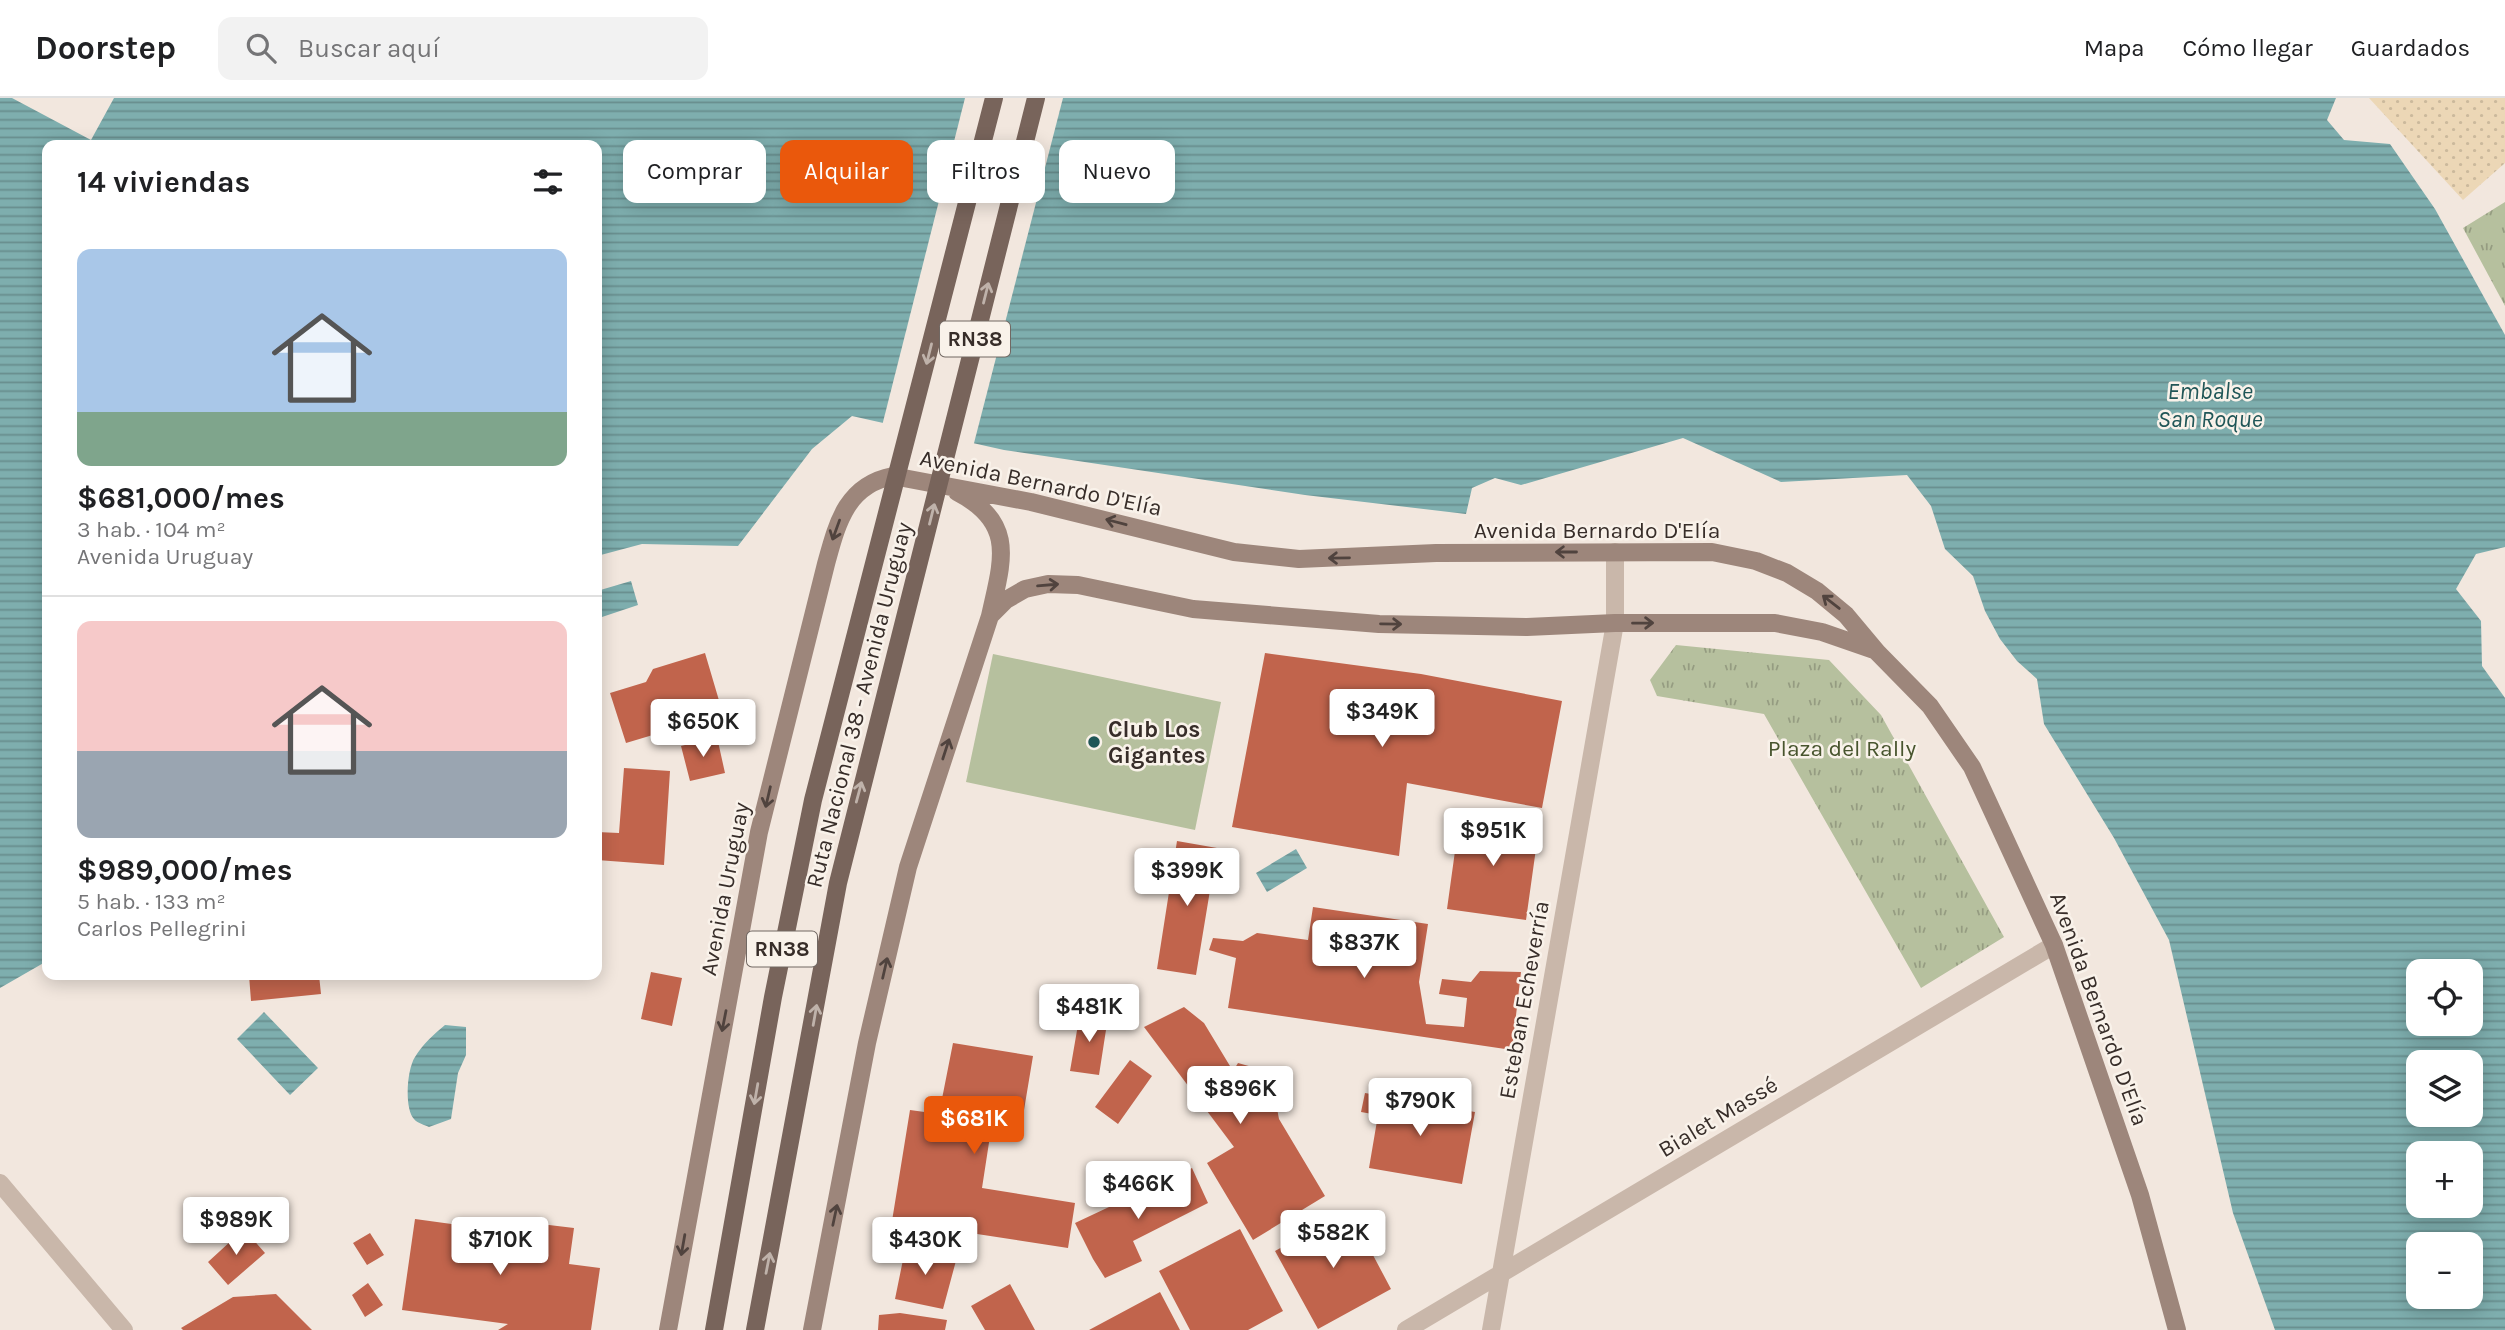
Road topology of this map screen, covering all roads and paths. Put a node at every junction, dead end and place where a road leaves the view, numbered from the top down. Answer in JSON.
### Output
{"nodes":[{"id":1,"x":994,"y":98,"type":"edge"},
{"id":2,"x":1036,"y":98,"type":"edge"},
{"id":3,"x":878,"y":479,"type":"joint"},
{"id":4,"x":947,"y":487,"type":"junction"},
{"id":5,"x":1615,"y":552,"type":"junction"},
{"id":6,"x":990,"y":616,"type":"junction"},
{"id":7,"x":1615,"y":623,"type":"junction"},
{"id":8,"x":1877,"y":652,"type":"junction"},
{"id":9,"x":2054,"y":946,"type":"junction"},
{"id":10,"x":0,"y":1183,"type":"edge"},
{"id":11,"x":1501,"y":1275,"type":"junction"},
{"id":12,"x":124,"y":1330,"type":"edge"},
{"id":13,"x":668,"y":1330,"type":"edge"},
{"id":14,"x":714,"y":1330,"type":"edge"},
{"id":15,"x":755,"y":1330,"type":"edge"},
{"id":16,"x":812,"y":1330,"type":"edge"},
{"id":17,"x":1406,"y":1330,"type":"edge"},
{"id":18,"x":1491,"y":1330,"type":"edge"},
{"id":19,"x":2177,"y":1330,"type":"edge"}],
"edges":[{"from":1,"to":14,"type":"main road","name":"Ruta Nacional 38 - Avenida Uruguay","number":"RN38","one_way":true},
{"from":15,"to":2,"type":"main road","name":"Ruta Nacional 38 - Avenida Uruguay","number":"RN38","one_way":true},
{"from":3,"to":4,"type":"main road","name":"Avenida Bernardo D'Elía"},
{"from":3,"to":13,"type":"main road","name":"Avenida Uruguay","one_way":true},
{"from":5,"to":4,"type":"main road","name":"Avenida Bernardo D'Elía","one_way":true},
{"from":4,"to":6,"type":"main road"},
{"from":5,"to":7,"type":"street","name":"Esteban Echeverría"},
{"from":8,"to":5,"type":"main road","name":"Avenida Bernardo D'Elía","one_way":true},
{"from":6,"to":7,"type":"main road","one_way":true},
{"from":16,"to":6,"type":"main road","one_way":true},
{"from":7,"to":8,"type":"main road","one_way":true},
{"from":7,"to":11,"type":"street","name":"Esteban Echeverría"},
{"from":8,"to":9,"type":"main road","name":"Avenida Bernardo D'Elía"},
{"from":9,"to":11,"type":"street","name":"Bialet Massé"},
{"from":9,"to":19,"type":"main road","name":"Avenida Bernardo D'Elía"},
{"from":10,"to":12,"type":"street"},
{"from":11,"to":17,"type":"street","name":"Bialet Massé"},
{"from":11,"to":18,"type":"street","name":"Esteban Echeverría"}]}
